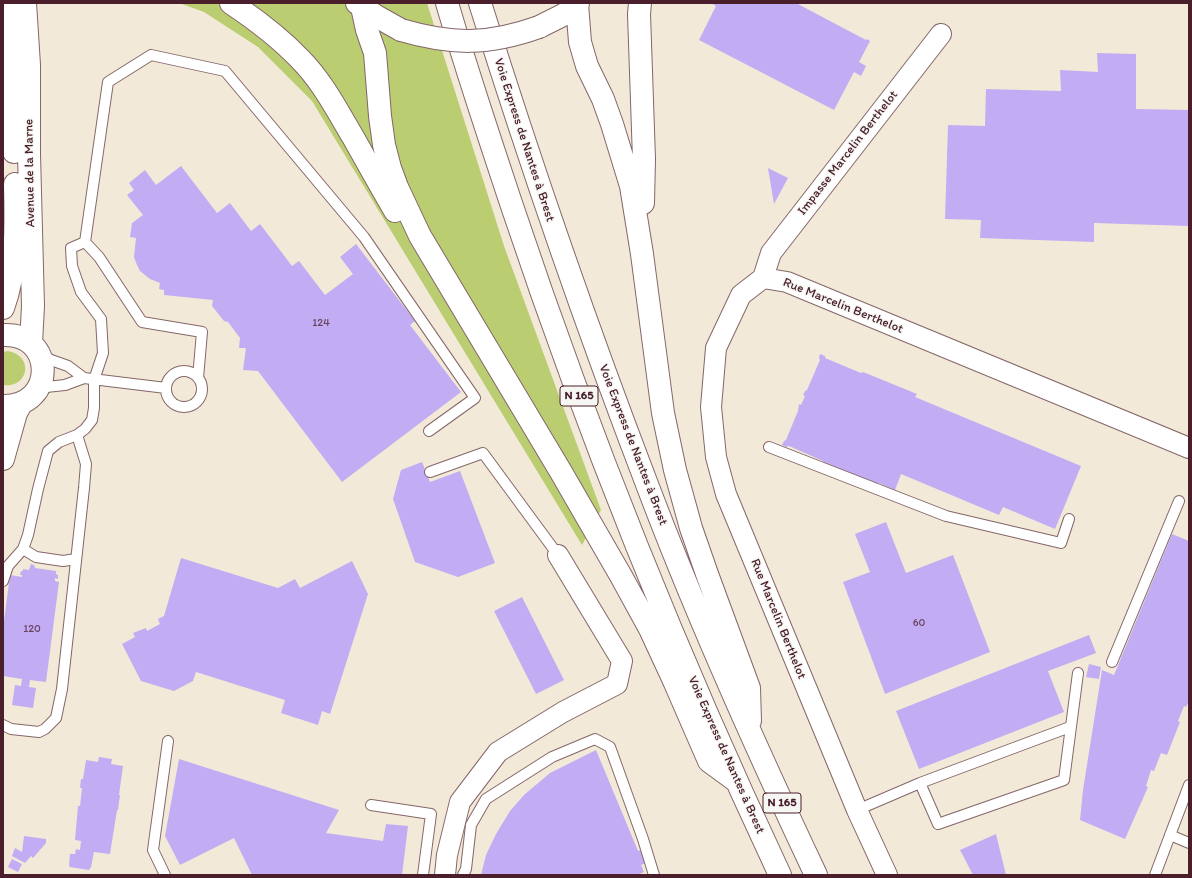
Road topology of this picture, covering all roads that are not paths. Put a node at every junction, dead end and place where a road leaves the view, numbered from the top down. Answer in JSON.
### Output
{"nodes":[{"id":1,"x":12,"y":3,"type":"edge"},
{"id":2,"x":24,"y":3,"type":"edge"},
{"id":3,"x":36,"y":3,"type":"edge"},
{"id":4,"x":232,"y":3,"type":"edge"},
{"id":5,"x":447,"y":3,"type":"edge"},
{"id":6,"x":480,"y":3,"type":"edge"},
{"id":7,"x":578,"y":3,"type":"edge"},
{"id":8,"x":640,"y":3,"type":"edge"},
{"id":9,"x":359,"y":5,"type":"edge"},
{"id":10,"x":941,"y":34,"type":"dead end"},
{"id":11,"x":29,"y":65,"type":"junction"},
{"id":12,"x":420,"y":236,"type":"junction"},
{"id":13,"x":85,"y":242,"type":"junction"},
{"id":14,"x":642,"y":254,"type":"junction"},
{"id":15,"x":763,"y":278,"type":"junction"},
{"id":16,"x":3,"y":308,"type":"edge"},
{"id":17,"x":3,"y":335,"type":"edge"},
{"id":18,"x":35,"y":348,"type":"junction"},
{"id":19,"x":198,"y":378,"type":"junction"},
{"id":20,"x":89,"y":379,"type":"junction"},
{"id":21,"x":166,"y":388,"type":"junction"},
{"id":22,"x":20,"y":401,"type":"edge"},
{"id":23,"x":429,"y":430,"type":"dead end"},
{"id":24,"x":77,"y":435,"type":"junction"},
{"id":25,"x":770,"y":447,"type":"dead end"},
{"id":26,"x":1189,"y":448,"type":"edge"},
{"id":27,"x":3,"y":458,"type":"edge"},
{"id":28,"x":430,"y":472,"type":"dead end"},
{"id":29,"x":1179,"y":501,"type":"dead end"},
{"id":30,"x":1069,"y":519,"type":"dead end"},
{"id":31,"x":23,"y":549,"type":"junction"},
{"id":32,"x":558,"y":555,"type":"joint"},
{"id":33,"x":76,"y":559,"type":"junction"},
{"id":34,"x":3,"y":581,"type":"edge"},
{"id":35,"x":1112,"y":662,"type":"dead end"},
{"id":36,"x":1078,"y":673,"type":"dead end"},
{"id":37,"x":3,"y":725,"type":"edge"},
{"id":38,"x":1070,"y":727,"type":"junction"},
{"id":39,"x":750,"y":731,"type":"junction"},
{"id":40,"x":168,"y":741,"type":"dead end"},
{"id":41,"x":735,"y":780,"type":"junction"},
{"id":42,"x":920,"y":783,"type":"junction"},
{"id":43,"x":1189,"y":785,"type":"edge"},
{"id":44,"x":371,"y":805,"type":"dead end"},
{"id":45,"x":857,"y":810,"type":"junction"},
{"id":46,"x":1170,"y":835,"type":"junction"},
{"id":47,"x":1189,"y":843,"type":"edge"},
{"id":48,"x":165,"y":875,"type":"edge"},
{"id":49,"x":423,"y":875,"type":"edge"},
{"id":50,"x":445,"y":875,"type":"edge"},
{"id":51,"x":463,"y":875,"type":"edge"},
{"id":52,"x":654,"y":875,"type":"edge"},
{"id":53,"x":780,"y":875,"type":"edge"},
{"id":54,"x":816,"y":875,"type":"edge"},
{"id":55,"x":887,"y":875,"type":"edge"},
{"id":56,"x":1155,"y":875,"type":"edge"}],
"edges":[{"from":1,"to":16,"type":"main road","name":"Avenue de la Marne"},
{"from":2,"to":11,"type":"main road","name":"Avenue de la Marne"},
{"from":3,"to":11,"type":"main road"},
{"from":4,"to":12,"type":"main road"},
{"from":5,"to":41,"type":"main road","name":"Voie Express de Nantes à Brest","number":"N 165"},
{"from":6,"to":39,"type":"main road","name":"Voie Express de Nantes à Brest","number":"N 165"},
{"from":7,"to":9,"type":"main road","bridge":true},
{"from":7,"to":14,"type":"main road"},
{"from":8,"to":14,"type":"main road"},
{"from":9,"to":12,"type":"main road"},
{"from":10,"to":15,"type":"street","name":"Impasse Marcelin Berthelot"},
{"from":11,"to":18,"type":"main road","name":"Avenue de la Marne"},
{"from":12,"to":41,"type":"main road"},
{"from":13,"to":19,"type":"lane"},
{"from":13,"to":20,"type":"lane"},
{"from":13,"to":23,"type":"lane"},
{"from":14,"to":39,"type":"main road"},
{"from":15,"to":26,"type":"street","name":"Rue Marcelin Berthelot"},
{"from":15,"to":45,"type":"street","name":"Rue Marcelin Berthelot"},
{"from":17,"to":18,"type":"main road"},
{"from":18,"to":20,"type":"lane"},
{"from":18,"to":22,"type":"main road","name":"Avenue de la Marne"},
{"from":19,"to":21,"type":"lane"},
{"from":19,"to":21,"type":"lane"},
{"from":20,"to":21,"type":"lane"},
{"from":20,"to":22,"type":"lane"},
{"from":20,"to":24,"type":"lane"},
{"from":22,"to":27,"type":"main road"},
{"from":24,"to":31,"type":"lane"},
{"from":24,"to":33,"type":"lane"},
{"from":25,"to":30,"type":"lane"},
{"from":28,"to":32,"type":"lane"},
{"from":29,"to":35,"type":"lane"},
{"from":31,"to":33,"type":"lane"},
{"from":31,"to":34,"type":"lane"},
{"from":32,"to":50,"type":"street"},
{"from":33,"to":37,"type":"lane"},
{"from":36,"to":38,"type":"lane"},
{"from":38,"to":42,"type":"lane"},
{"from":38,"to":42,"type":"lane"},
{"from":39,"to":54,"type":"main road","name":"Voie Express de Nantes à Brest","number":"N 165"},
{"from":40,"to":48,"type":"lane"},
{"from":41,"to":53,"type":"main road","name":"Voie Express de Nantes à Brest","number":"N 165"},
{"from":42,"to":45,"type":"lane"},
{"from":43,"to":46,"type":"lane"},
{"from":44,"to":49,"type":"lane"},
{"from":45,"to":55,"type":"street","name":"Rue Marcelin Berthelot"},
{"from":46,"to":47,"type":"lane"},
{"from":46,"to":56,"type":"lane"},
{"from":51,"to":52,"type":"lane"}]}
